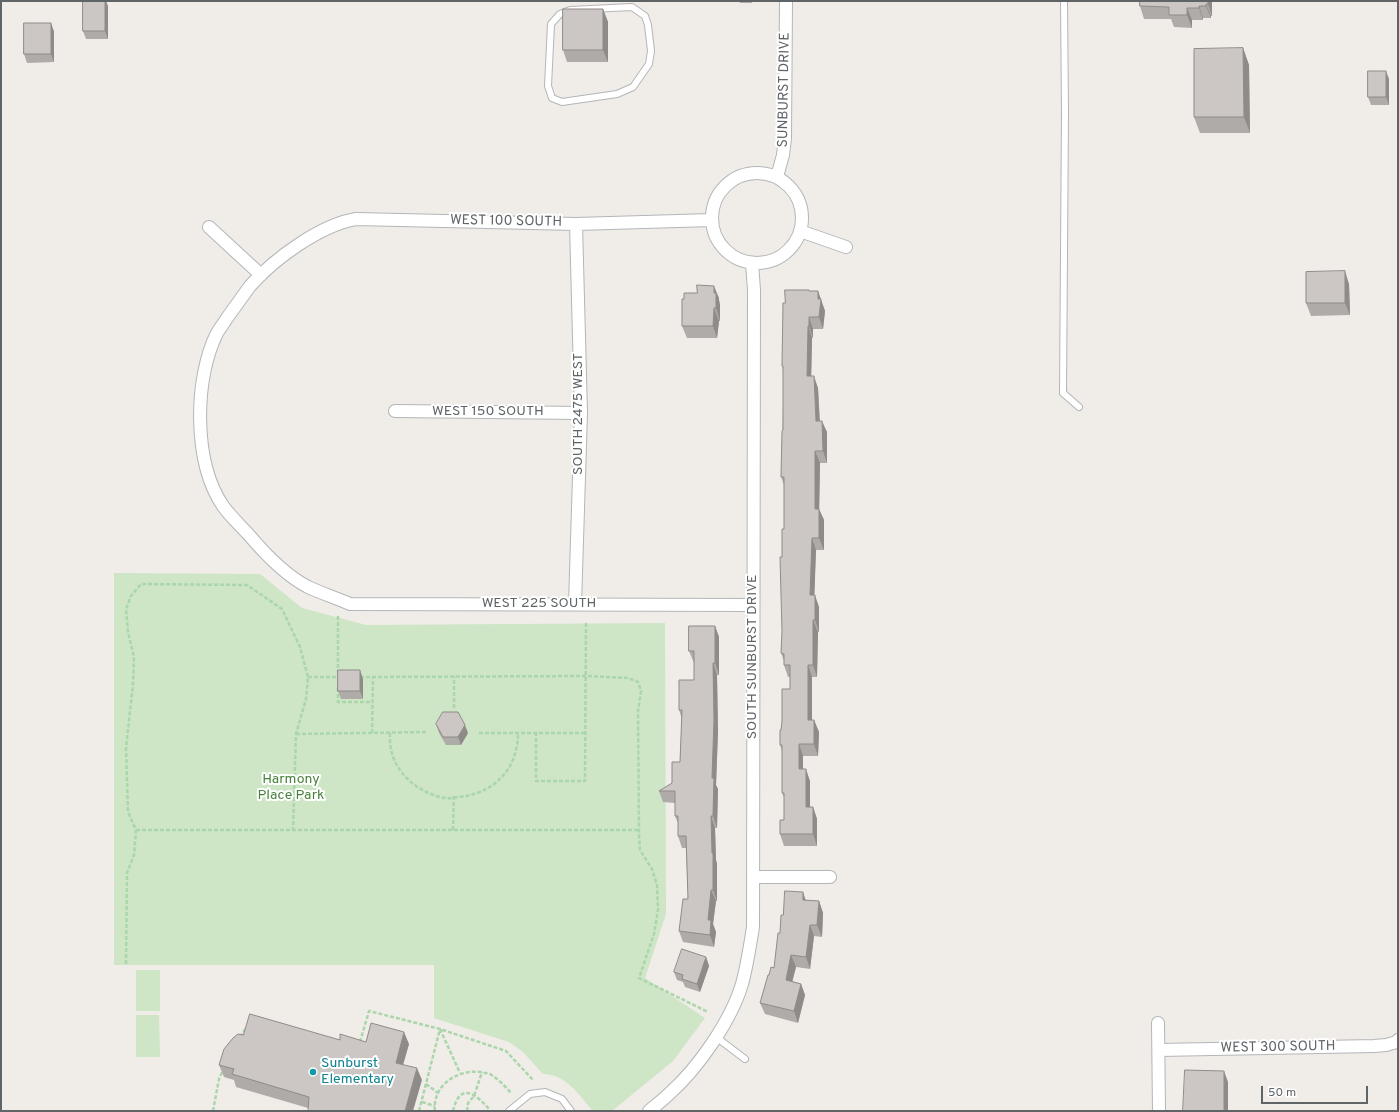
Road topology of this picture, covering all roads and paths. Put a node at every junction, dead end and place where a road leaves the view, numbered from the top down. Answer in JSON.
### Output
{"nodes":[{"id":1,"x":786,"y":1,"type":"edge"},
{"id":2,"x":1064,"y":1,"type":"edge"},
{"id":3,"x":634,"y":4,"type":"edge"},
{"id":4,"x":777,"y":177,"type":"junction"},
{"id":5,"x":712,"y":220,"type":"junction"},
{"id":6,"x":576,"y":224,"type":"junction"},
{"id":7,"x":209,"y":227,"type":"dead end"},
{"id":8,"x":800,"y":231,"type":"junction"},
{"id":9,"x":846,"y":247,"type":"dead end"},
{"id":10,"x":752,"y":263,"type":"junction"},
{"id":11,"x":261,"y":275,"type":"junction"},
{"id":12,"x":1079,"y":407,"type":"dead end"},
{"id":13,"x":395,"y":411,"type":"dead end"},
{"id":14,"x":581,"y":413,"type":"junction"},
{"id":15,"x":575,"y":604,"type":"junction"},
{"id":16,"x":753,"y":605,"type":"junction"},
{"id":17,"x":338,"y":616,"type":"dead end"},
{"id":18,"x":586,"y":621,"type":"dead end"},
{"id":19,"x":454,"y":676,"type":"junction"},
{"id":20,"x":586,"y":676,"type":"junction"},
{"id":21,"x":308,"y":677,"type":"junction"},
{"id":22,"x":338,"y":677,"type":"junction"},
{"id":23,"x":345,"y":677,"type":"edge"},
{"id":24,"x":359,"y":677,"type":"edge"},
{"id":25,"x":372,"y":677,"type":"junction"},
{"id":26,"x":372,"y":702,"type":"junction"},
{"id":27,"x":454,"y":708,"type":"dead end"},
{"id":28,"x":428,"y":732,"type":"dead end"},
{"id":29,"x":536,"y":732,"type":"junction"},
{"id":30,"x":372,"y":733,"type":"junction"},
{"id":31,"x":390,"y":733,"type":"junction"},
{"id":32,"x":479,"y":733,"type":"dead end"},
{"id":33,"x":518,"y":733,"type":"junction"},
{"id":34,"x":585,"y":733,"type":"junction"},
{"id":35,"x":296,"y":734,"type":"junction"},
{"id":36,"x":454,"y":796,"type":"junction"},
{"id":37,"x":136,"y":830,"type":"junction"},
{"id":38,"x":293,"y":830,"type":"junction"},
{"id":39,"x":453,"y":830,"type":"junction"},
{"id":40,"x":638,"y":830,"type":"junction"},
{"id":41,"x":753,"y":877,"type":"junction"},
{"id":42,"x":830,"y":877,"type":"dead end"},
{"id":43,"x":126,"y":964,"type":"dead end"},
{"id":44,"x":708,"y":1012,"type":"dead end"},
{"id":45,"x":249,"y":1023,"type":"edge"},
{"id":46,"x":1158,"y":1024,"type":"dead end"},
{"id":47,"x":440,"y":1029,"type":"junction"},
{"id":48,"x":714,"y":1041,"type":"junction"},
{"id":49,"x":1398,"y":1041,"type":"edge"},
{"id":50,"x":238,"y":1042,"type":"edge"},
{"id":51,"x":359,"y":1046,"type":"edge"},
{"id":52,"x":1159,"y":1050,"type":"junction"},
{"id":53,"x":745,"y":1059,"type":"dead end"},
{"id":54,"x":224,"y":1067,"type":"edge"},
{"id":55,"x":482,"y":1072,"type":"junction"},
{"id":56,"x":460,"y":1073,"type":"junction"},
{"id":57,"x":533,"y":1080,"type":"dead end"},
{"id":58,"x":426,"y":1084,"type":"junction"},
{"id":59,"x":438,"y":1093,"type":"junction"},
{"id":60,"x":511,"y":1093,"type":"dead end"},
{"id":61,"x":474,"y":1096,"type":"junction"},
{"id":62,"x":422,"y":1102,"type":"junction"},
{"id":63,"x":435,"y":1106,"type":"junction"},
{"id":64,"x":489,"y":1109,"type":"dead end"},
{"id":65,"x":213,"y":1111,"type":"edge"},
{"id":66,"x":419,"y":1111,"type":"edge"},
{"id":67,"x":435,"y":1111,"type":"edge"},
{"id":68,"x":453,"y":1111,"type":"edge"},
{"id":69,"x":467,"y":1111,"type":"edge"},
{"id":70,"x":509,"y":1111,"type":"edge"},
{"id":71,"x":571,"y":1111,"type":"edge"},
{"id":72,"x":649,"y":1111,"type":"edge"},
{"id":73,"x":1159,"y":1111,"type":"edge"}],
"edges":[{"from":1,"to":4,"type":"street","name":"SUNBURST DRIVE"},
{"from":2,"to":12,"type":"lane"},
{"from":3,"to":3,"type":"lane"},
{"from":4,"to":5,"type":"street"},
{"from":4,"to":8,"type":"street"},
{"from":5,"to":6,"type":"street","name":"WEST 100 SOUTH"},
{"from":5,"to":10,"type":"street"},
{"from":6,"to":11,"type":"street","name":"WEST 100 SOUTH"},
{"from":6,"to":14,"type":"street","name":"SOUTH 2475 WEST"},
{"from":7,"to":11,"type":"street"},
{"from":8,"to":9,"type":"street"},
{"from":8,"to":10,"type":"street"},
{"from":10,"to":16,"type":"street","name":"SOUTH SUNBURST DRIVE"},
{"from":11,"to":15,"type":"street","name":"WEST 225 SOUTH"},
{"from":13,"to":14,"type":"street","name":"WEST 150 SOUTH"},
{"from":14,"to":15,"type":"street","name":"SOUTH 2475 WEST"},
{"from":15,"to":16,"type":"street","name":"WEST 225 SOUTH"},
{"from":16,"to":41,"type":"street","name":"SOUTH SUNBURST DRIVE"},
{"from":17,"to":22,"type":"path"},
{"from":18,"to":20,"type":"path"},
{"from":19,"to":20,"type":"path"},
{"from":19,"to":25,"type":"path"},
{"from":19,"to":27,"type":"path"},
{"from":20,"to":34,"type":"path"},
{"from":20,"to":40,"type":"path"},
{"from":21,"to":22,"type":"path"},
{"from":21,"to":35,"type":"path"},
{"from":21,"to":37,"type":"path"},
{"from":22,"to":23,"type":"path"},
{"from":22,"to":26,"type":"path"},
{"from":24,"to":25,"type":"path"},
{"from":25,"to":26,"type":"path"},
{"from":26,"to":30,"type":"path"},
{"from":28,"to":31,"type":"path"},
{"from":29,"to":33,"type":"path"},
{"from":29,"to":34,"type":"path"},
{"from":29,"to":34,"type":"path"},
{"from":30,"to":31,"type":"path"},
{"from":30,"to":35,"type":"path"},
{"from":31,"to":36,"type":"path"},
{"from":32,"to":33,"type":"path"},
{"from":33,"to":36,"type":"path"},
{"from":35,"to":38,"type":"path"},
{"from":36,"to":39,"type":"path"},
{"from":37,"to":38,"type":"path"},
{"from":37,"to":43,"type":"path"},
{"from":38,"to":39,"type":"path"},
{"from":39,"to":40,"type":"path"},
{"from":40,"to":44,"type":"path"},
{"from":41,"to":42,"type":"street"},
{"from":41,"to":48,"type":"street","name":"SOUTH SUNBURST DRIVE"},
{"from":45,"to":50,"type":"path"},
{"from":46,"to":52,"type":"street"},
{"from":47,"to":51,"type":"path"},
{"from":47,"to":56,"type":"path"},
{"from":47,"to":57,"type":"path"},
{"from":47,"to":58,"type":"path"},
{"from":48,"to":53,"type":"lane"},
{"from":48,"to":72,"type":"street"},
{"from":49,"to":52,"type":"street","name":"WEST 300 SOUTH"},
{"from":52,"to":73,"type":"street"},
{"from":54,"to":65,"type":"path"},
{"from":55,"to":56,"type":"path"},
{"from":55,"to":60,"type":"path"},
{"from":55,"to":61,"type":"path"},
{"from":56,"to":59,"type":"path"},
{"from":58,"to":59,"type":"path"},
{"from":58,"to":62,"type":"path"},
{"from":59,"to":63,"type":"path"},
{"from":61,"to":64,"type":"path"},
{"from":61,"to":68,"type":"path"},
{"from":61,"to":69,"type":"path"},
{"from":62,"to":63,"type":"path"},
{"from":62,"to":66,"type":"path"},
{"from":63,"to":67,"type":"path"},
{"from":70,"to":71,"type":"lane"}]}
